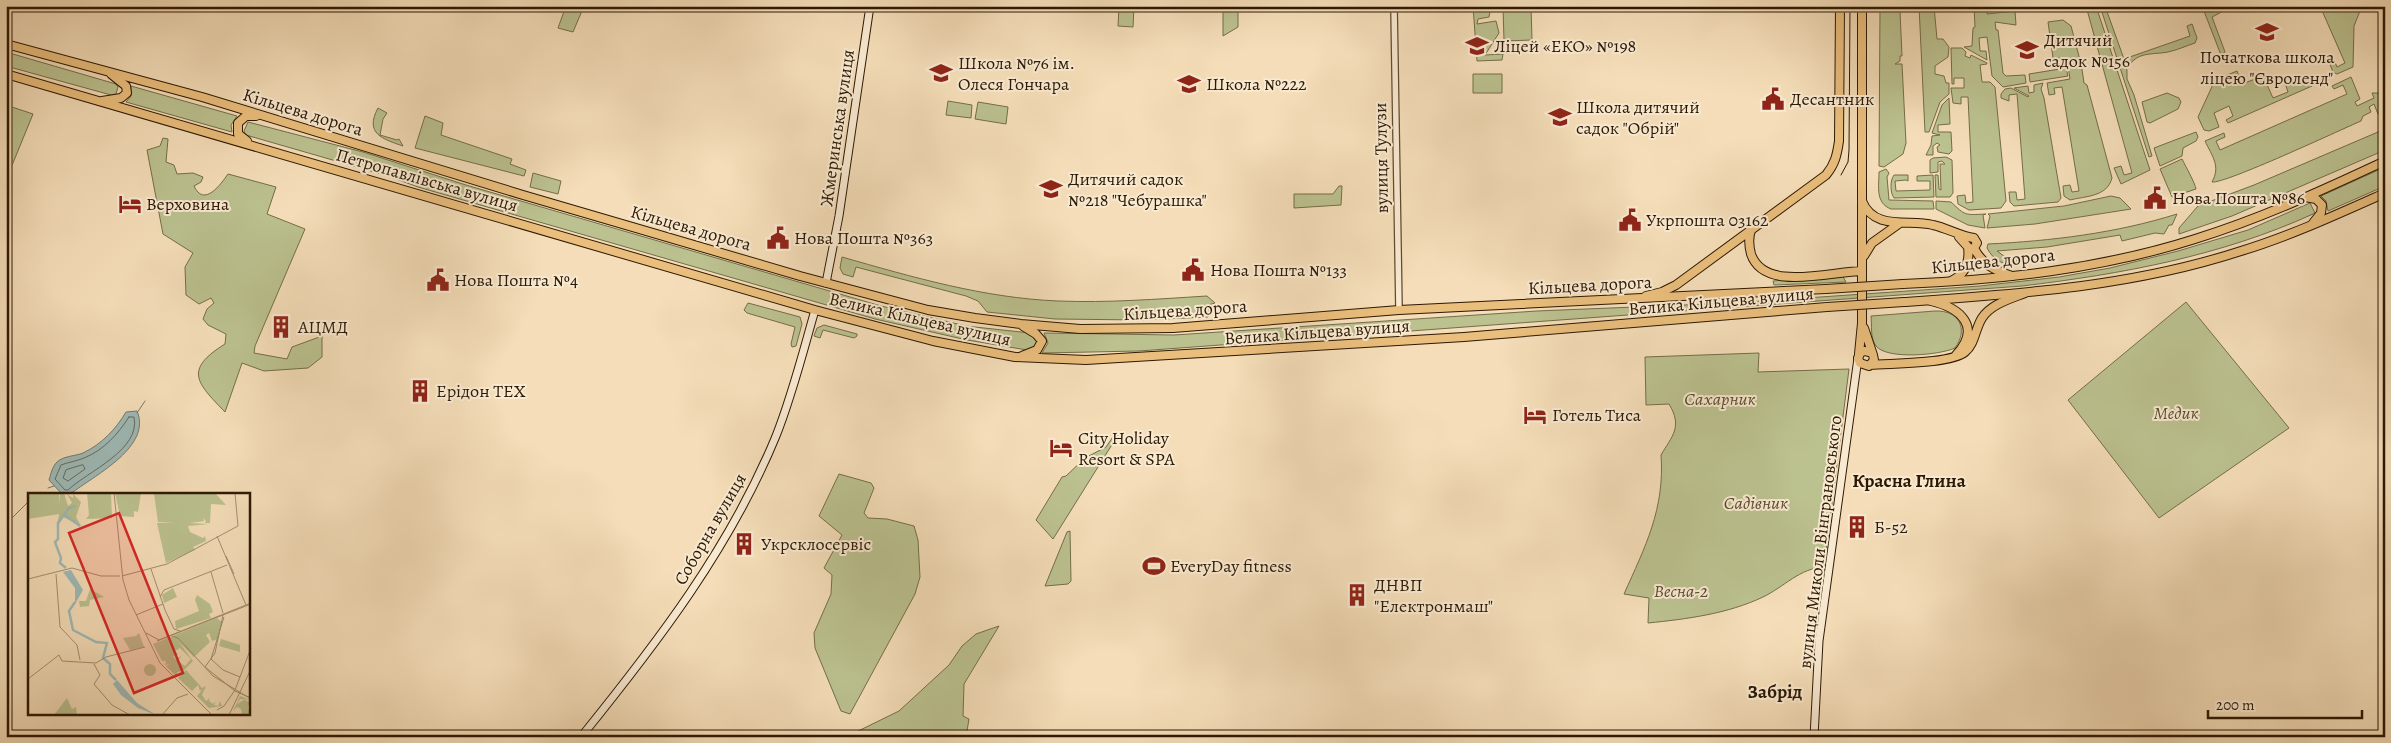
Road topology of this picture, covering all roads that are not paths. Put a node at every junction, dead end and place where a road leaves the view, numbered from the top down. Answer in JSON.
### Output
{"nodes":[{"id":1,"x":870,"y":6,"type":"edge"},
{"id":2,"x":1394,"y":6,"type":"edge"},
{"id":3,"x":1840,"y":6,"type":"edge"},
{"id":4,"x":1862,"y":6,"type":"edge"},
{"id":5,"x":6,"y":44,"type":"edge"},
{"id":6,"x":108,"y":71,"type":"junction"},
{"id":7,"x":6,"y":74,"type":"edge"},
{"id":8,"x":100,"y":102,"type":"junction"},
{"id":9,"x":266,"y":117,"type":"junction"},
{"id":10,"x":258,"y":146,"type":"junction"},
{"id":11,"x":2385,"y":162,"type":"edge"},
{"id":12,"x":2385,"y":193,"type":"edge"},
{"id":13,"x":1861,"y":194,"type":"junction"},
{"id":14,"x":2304,"y":197,"type":"junction"},
{"id":15,"x":1897,"y":223,"type":"junction"},
{"id":16,"x":2312,"y":224,"type":"junction"},
{"id":17,"x":1753,"y":227,"type":"junction"},
{"id":18,"x":1970,"y":244,"type":"junction"},
{"id":19,"x":1862,"y":248,"type":"junction"},
{"id":20,"x":1862,"y":260,"type":"junction"},
{"id":21,"x":1862,"y":271,"type":"junction"},
{"id":22,"x":2012,"y":276,"type":"junction"},
{"id":23,"x":1950,"y":282,"type":"junction"},
{"id":24,"x":826,"y":283,"type":"junction"},
{"id":25,"x":2026,"y":293,"type":"junction"},
{"id":26,"x":1642,"y":297,"type":"junction"},
{"id":27,"x":1927,"y":300,"type":"junction"},
{"id":28,"x":1826,"y":307,"type":"joint"},
{"id":29,"x":815,"y":310,"type":"junction"},
{"id":30,"x":1399,"y":310,"type":"junction"},
{"id":31,"x":1862,"y":323,"type":"junction"},
{"id":32,"x":1021,"y":324,"type":"junction"},
{"id":33,"x":1873,"y":354,"type":"junction"},
{"id":34,"x":1859,"y":356,"type":"junction"},
{"id":35,"x":1015,"y":357,"type":"junction"},
{"id":36,"x":1954,"y":357,"type":"junction"},
{"id":37,"x":1898,"y":363,"type":"junction"},
{"id":38,"x":1868,"y":366,"type":"junction"},
{"id":39,"x":1855,"y":381,"type":"junction"},
{"id":40,"x":581,"y":737,"type":"edge"},
{"id":41,"x":1814,"y":737,"type":"edge"}],
"edges":[{"from":1,"to":24,"type":"main road","name":"Жмеринська вулиця"},
{"from":2,"to":30,"type":"street","name":"вулиця Тулузи"},
{"from":3,"to":17,"type":"main road"},
{"from":4,"to":13,"type":"main road"},
{"from":5,"to":6,"type":"main road","name":"Кільцева дорога"},
{"from":6,"to":8,"type":"main road"},
{"from":6,"to":9,"type":"main road","name":"Кільцева дорога"},
{"from":7,"to":8,"type":"main road","name":"Петропавлівська вулиця"},
{"from":8,"to":10,"type":"main road","name":"Петропавлівська вулиця"},
{"from":9,"to":10,"type":"main road"},
{"from":9,"to":24,"type":"main road","name":"Кільцева дорога"},
{"from":10,"to":29,"type":"main road","name":"Петропавлівська вулиця"},
{"from":11,"to":14,"type":"main road","name":"Кільцева дорога"},
{"from":12,"to":16,"type":"main road"},
{"from":13,"to":15,"type":"main road"},
{"from":13,"to":19,"type":"main road"},
{"from":14,"to":16,"type":"main road"},
{"from":14,"to":22,"type":"main road","name":"Кільцева дорога"},
{"from":15,"to":18,"type":"main road"},
{"from":15,"to":19,"type":"main road"},
{"from":15,"to":20,"type":"main road"},
{"from":16,"to":25,"type":"main road"},
{"from":17,"to":21,"type":"main road"},
{"from":17,"to":26,"type":"main road"},
{"from":18,"to":22,"type":"main road"},
{"from":18,"to":23,"type":"main road"},
{"from":19,"to":20,"type":"main road"},
{"from":20,"to":21,"type":"main road"},
{"from":21,"to":31,"type":"main road"},
{"from":22,"to":23,"type":"main road","name":"Кільцева дорога"},
{"from":23,"to":26,"type":"main road","name":"Кільцева дорога","bridge":true},
{"from":24,"to":32,"type":"main road","name":"Кільцева дорога"},
{"from":25,"to":27,"type":"main road","name":"Кільцева дорога"},
{"from":25,"to":36,"type":"main road"},
{"from":26,"to":30,"type":"main road","name":"Кільцева дорога"},
{"from":27,"to":28,"type":"main road","name":"Кільцева дорога","bridge":true},
{"from":27,"to":36,"type":"main road"},
{"from":28,"to":35,"type":"main road","name":"Велика Кільцева вулиця"},
{"from":29,"to":35,"type":"main road","name":"Велика Кільцева вулиця"},
{"from":29,"to":40,"type":"main road","name":"Соборна вулиця"},
{"from":30,"to":32,"type":"main road","name":"Кільцева дорога"},
{"from":31,"to":33,"type":"main road"},
{"from":31,"to":34,"type":"main road"},
{"from":32,"to":35,"type":"main road"},
{"from":33,"to":34,"type":"main road"},
{"from":33,"to":37,"type":"main road"},
{"from":33,"to":38,"type":"main road"},
{"from":34,"to":38,"type":"main road"},
{"from":34,"to":39,"type":"main road","name":"вулиця Миколи Вінграновського"},
{"from":36,"to":37,"type":"main road"},
{"from":37,"to":38,"type":"main road"},
{"from":38,"to":39,"type":"main road"},
{"from":39,"to":41,"type":"main road","name":"вулиця Миколи Вінграновського"}]}
